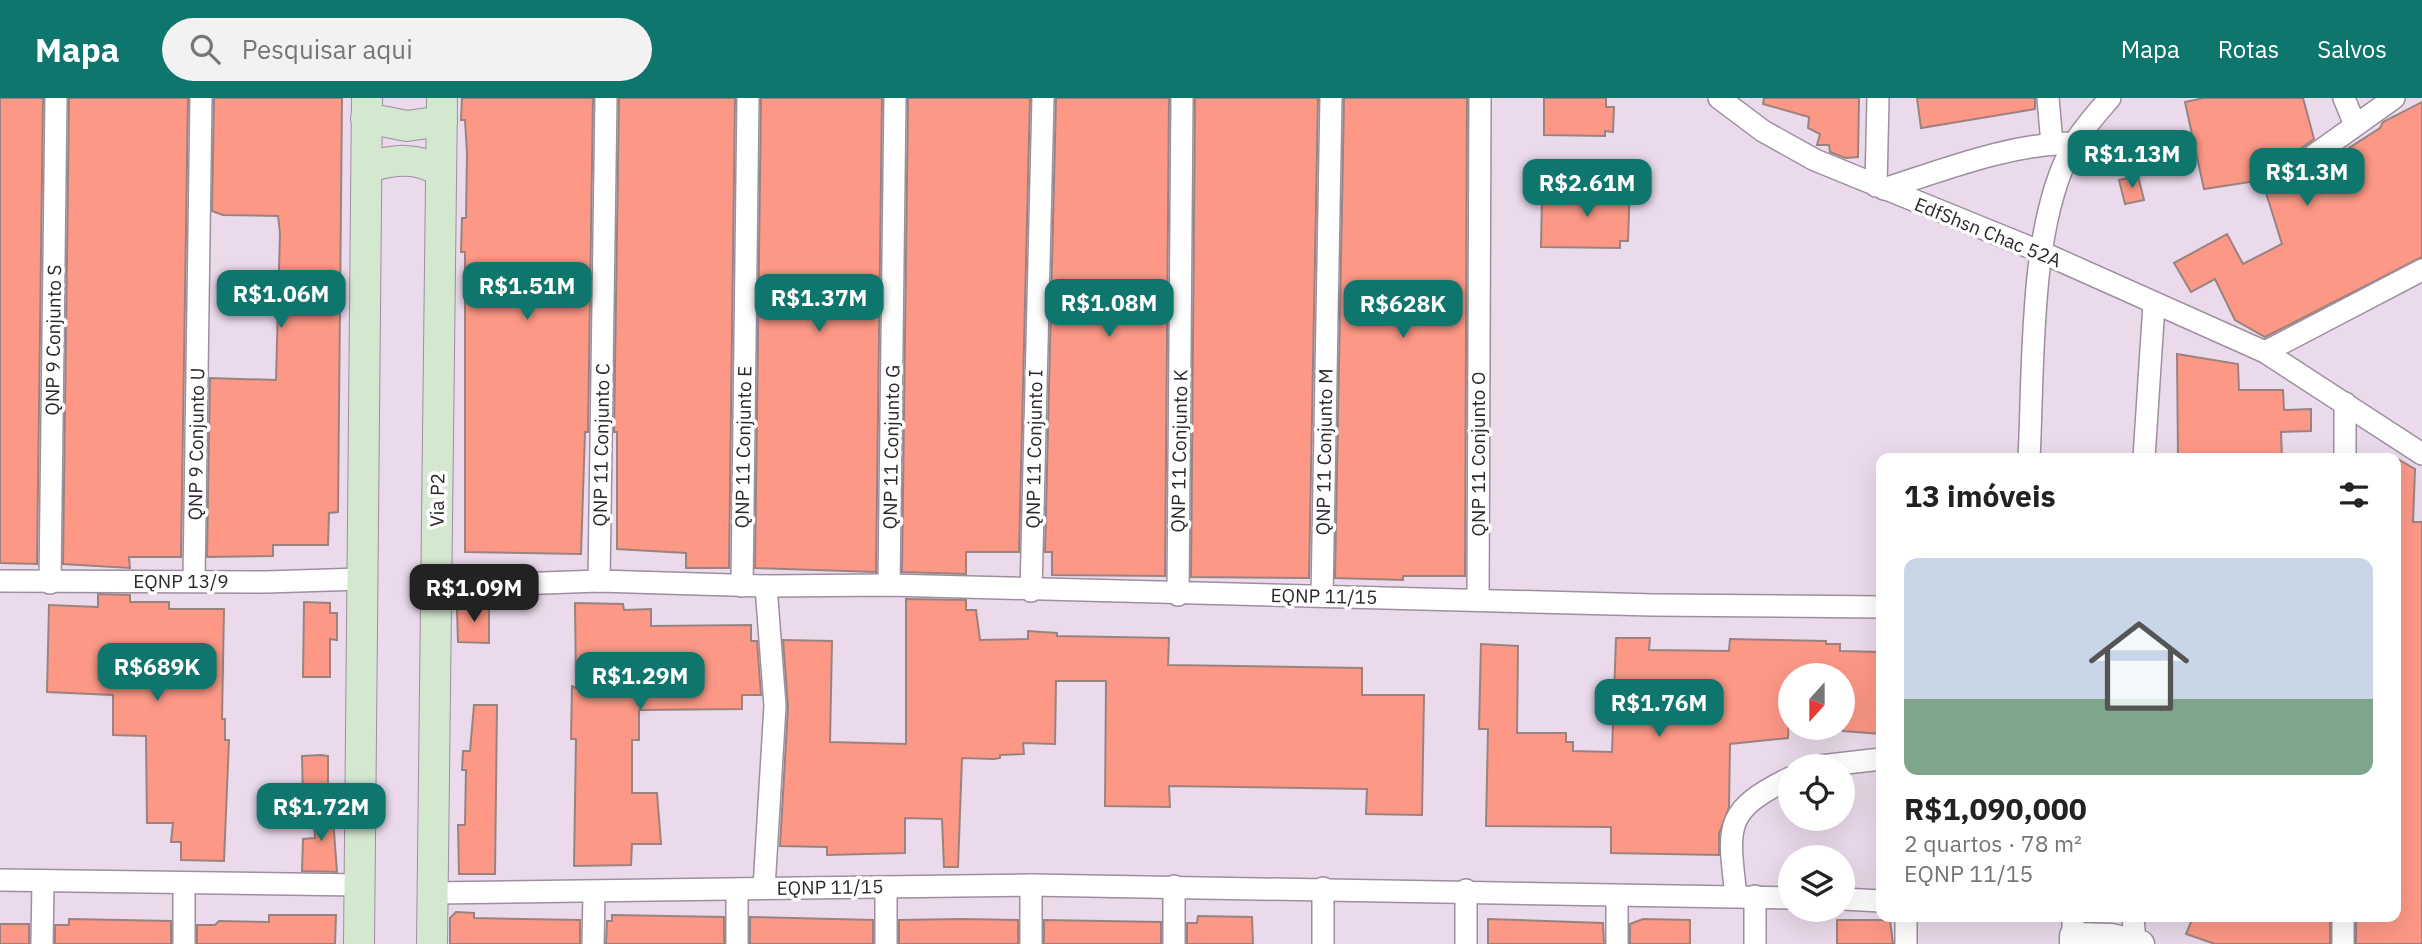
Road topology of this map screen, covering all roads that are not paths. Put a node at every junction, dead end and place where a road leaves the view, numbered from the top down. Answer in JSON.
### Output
{"nodes":[{"id":1,"x":57,"y":98,"type":"edge"},
{"id":2,"x":201,"y":98,"type":"edge"},
{"id":3,"x":606,"y":98,"type":"edge"},
{"id":4,"x":748,"y":98,"type":"edge"},
{"id":5,"x":895,"y":98,"type":"edge"},
{"id":6,"x":1043,"y":98,"type":"edge"},
{"id":7,"x":1182,"y":98,"type":"edge"},
{"id":8,"x":1331,"y":98,"type":"edge"},
{"id":9,"x":1480,"y":98,"type":"edge"},
{"id":10,"x":1719,"y":98,"type":"edge"},
{"id":11,"x":1878,"y":98,"type":"edge"},
{"id":12,"x":2048,"y":98,"type":"edge"},
{"id":13,"x":2110,"y":98,"type":"edge"},
{"id":14,"x":2344,"y":98,"type":"edge"},
{"id":15,"x":2394,"y":98,"type":"edge"},
{"id":16,"x":367,"y":108,"type":"edge"},
{"id":17,"x":442,"y":110,"type":"edge"},
{"id":18,"x":2355,"y":125,"type":"junction"},
{"id":19,"x":2052,"y":144,"type":"junction"},
{"id":20,"x":2074,"y":144,"type":"junction"},
{"id":21,"x":367,"y":167,"type":"junction"},
{"id":22,"x":2296,"y":168,"type":"dead end"},
{"id":23,"x":441,"y":172,"type":"junction"},
{"id":24,"x":1880,"y":187,"type":"junction"},
{"id":25,"x":2041,"y":251,"type":"junction"},
{"id":26,"x":2422,"y":270,"type":"edge"},
{"id":27,"x":2154,"y":304,"type":"junction"},
{"id":28,"x":2265,"y":352,"type":"junction"},
{"id":29,"x":2345,"y":403,"type":"junction"},
{"id":30,"x":2029,"y":453,"type":"edge"},
{"id":31,"x":2144,"y":453,"type":"edge"},
{"id":32,"x":2344,"y":453,"type":"edge"},
{"id":33,"x":2422,"y":454,"type":"edge"},
{"id":34,"x":361,"y":579,"type":"junction"},
{"id":35,"x":194,"y":580,"type":"junction"},
{"id":36,"x":0,"y":581,"type":"edge"},
{"id":37,"x":599,"y":581,"type":"junction"},
{"id":38,"x":50,"y":583,"type":"junction"},
{"id":39,"x":889,"y":585,"type":"junction"},
{"id":40,"x":741,"y":586,"type":"junction"},
{"id":41,"x":766,"y":586,"type":"junction"},
{"id":42,"x":436,"y":587,"type":"junction"},
{"id":43,"x":1031,"y":591,"type":"junction"},
{"id":44,"x":1178,"y":595,"type":"junction"},
{"id":45,"x":1322,"y":596,"type":"junction"},
{"id":46,"x":1478,"y":600,"type":"junction"},
{"id":47,"x":1876,"y":607,"type":"edge"},
{"id":48,"x":1876,"y":760,"type":"edge"},
{"id":49,"x":1855,"y":762,"type":"edge"},
{"id":50,"x":1778,"y":785,"type":"edge"},
{"id":51,"x":0,"y":880,"type":"edge"},
{"id":52,"x":43,"y":881,"type":"junction"},
{"id":53,"x":184,"y":883,"type":"junction"},
{"id":54,"x":359,"y":885,"type":"junction"},
{"id":55,"x":1031,"y":885,"type":"junction"},
{"id":56,"x":1174,"y":886,"type":"junction"},
{"id":57,"x":886,"y":887,"type":"junction"},
{"id":58,"x":764,"y":888,"type":"junction"},
{"id":59,"x":1323,"y":888,"type":"junction"},
{"id":60,"x":737,"y":889,"type":"junction"},
{"id":61,"x":1466,"y":890,"type":"junction"},
{"id":62,"x":433,"y":893,"type":"junction"},
{"id":63,"x":594,"y":893,"type":"junction"},
{"id":64,"x":1617,"y":896,"type":"junction"},
{"id":65,"x":1746,"y":896,"type":"junction"},
{"id":66,"x":1778,"y":897,"type":"edge"},
{"id":67,"x":1855,"y":900,"type":"edge"},
{"id":68,"x":1876,"y":901,"type":"edge"},
{"id":69,"x":1906,"y":922,"type":"edge"},
{"id":70,"x":2343,"y":922,"type":"edge"},
{"id":71,"x":2073,"y":932,"type":"edge"},
{"id":72,"x":2136,"y":934,"type":"edge"},
{"id":73,"x":42,"y":944,"type":"edge"},
{"id":74,"x":184,"y":944,"type":"edge"},
{"id":75,"x":359,"y":944,"type":"edge"},
{"id":76,"x":432,"y":944,"type":"edge"},
{"id":77,"x":593,"y":944,"type":"edge"},
{"id":78,"x":737,"y":944,"type":"edge"},
{"id":79,"x":886,"y":944,"type":"edge"},
{"id":80,"x":1031,"y":944,"type":"edge"},
{"id":81,"x":1174,"y":944,"type":"edge"},
{"id":82,"x":1323,"y":944,"type":"edge"},
{"id":83,"x":1466,"y":944,"type":"edge"},
{"id":84,"x":1616,"y":944,"type":"edge"},
{"id":85,"x":1755,"y":944,"type":"edge"},
{"id":86,"x":1906,"y":944,"type":"edge"},
{"id":87,"x":2343,"y":944,"type":"edge"}],
"edges":[{"from":1,"to":38,"type":"street","name":"QNP 9 Conjunto S"},
{"from":2,"to":35,"type":"street","name":"QNP 9 Conjunto U"},
{"from":3,"to":37,"type":"street","name":"QNP 11 Conjunto C"},
{"from":4,"to":40,"type":"street","name":"QNP 11 Conjunto E"},
{"from":5,"to":39,"type":"street","name":"QNP 11 Conjunto G"},
{"from":6,"to":43,"type":"street","name":"QNP 11 Conjunto I"},
{"from":7,"to":44,"type":"street","name":"QNP 11 Conjunto K"},
{"from":8,"to":45,"type":"street","name":"QNP 11 Conjunto M"},
{"from":9,"to":46,"type":"street","name":"QNP 11 Conjunto O"},
{"from":10,"to":24,"type":"street","name":"EdfShsn Chac 52A"},
{"from":11,"to":24,"type":"street"},
{"from":12,"to":19,"type":"street"},
{"from":13,"to":20,"type":"street"},
{"from":14,"to":18,"type":"street"},
{"from":15,"to":18,"type":"street"},
{"from":16,"to":17,"type":"main road"},
{"from":16,"to":21,"type":"main road"},
{"from":17,"to":23,"type":"main road","name":"Via P2"},
{"from":18,"to":22,"type":"street"},
{"from":19,"to":20,"type":"street"},
{"from":19,"to":24,"type":"street"},
{"from":20,"to":25,"type":"street"},
{"from":21,"to":23,"type":"main road"},
{"from":21,"to":34,"type":"main road"},
{"from":23,"to":42,"type":"main road","name":"Via P2"},
{"from":24,"to":25,"type":"street","name":"EdfShsn Chac 52A"},
{"from":25,"to":27,"type":"street","name":"EdfShsn Chac 52A"},
{"from":25,"to":30,"type":"street"},
{"from":26,"to":28,"type":"street"},
{"from":27,"to":28,"type":"street","name":"EdfShsn Chac 52A"},
{"from":27,"to":31,"type":"street"},
{"from":28,"to":29,"type":"street","name":"EdfShsn Chac 52A"},
{"from":29,"to":32,"type":"street"},
{"from":29,"to":33,"type":"street","name":"EdfShsn Chac 52A"},
{"from":34,"to":35,"type":"street","name":"EQNP 13/9"},
{"from":34,"to":54,"type":"main road"},
{"from":35,"to":38,"type":"street","name":"EQNP 13/9"},
{"from":36,"to":38,"type":"street","name":"EQNP 13/9"},
{"from":37,"to":40,"type":"street","name":"EQNP 11/15"},
{"from":37,"to":42,"type":"street","name":"EQNP 11/15"},
{"from":39,"to":41,"type":"street","name":"EQNP 11/15"},
{"from":39,"to":43,"type":"street","name":"EQNP 11/15"},
{"from":40,"to":41,"type":"street","name":"EQNP 11/15"},
{"from":41,"to":58,"type":"street","name":"EQNP 11/15"},
{"from":42,"to":62,"type":"main road","name":"Via P2"},
{"from":43,"to":44,"type":"street","name":"EQNP 11/15"},
{"from":44,"to":45,"type":"street","name":"EQNP 11/15"},
{"from":45,"to":46,"type":"street","name":"EQNP 11/15"},
{"from":46,"to":47,"type":"street","name":"EQNP 11/15"},
{"from":48,"to":49,"type":"street"},
{"from":50,"to":65,"type":"street"},
{"from":51,"to":52,"type":"street"},
{"from":52,"to":53,"type":"street"},
{"from":52,"to":73,"type":"street"},
{"from":53,"to":54,"type":"street"},
{"from":53,"to":74,"type":"street"},
{"from":54,"to":75,"type":"main road"},
{"from":55,"to":56,"type":"street","name":"EQNP 11/15"},
{"from":55,"to":57,"type":"street","name":"EQNP 11/15"},
{"from":55,"to":80,"type":"street"},
{"from":56,"to":59,"type":"street","name":"EQNP 11/15"},
{"from":56,"to":81,"type":"street"},
{"from":57,"to":58,"type":"street","name":"EQNP 11/15"},
{"from":57,"to":79,"type":"street"},
{"from":58,"to":60,"type":"street","name":"EQNP 11/15"},
{"from":59,"to":61,"type":"street","name":"EQNP 11/15"},
{"from":59,"to":82,"type":"street"},
{"from":60,"to":63,"type":"street","name":"EQNP 11/15"},
{"from":60,"to":78,"type":"street"},
{"from":61,"to":64,"type":"street","name":"EQNP 11/15"},
{"from":61,"to":83,"type":"street"},
{"from":62,"to":63,"type":"street","name":"EQNP 11/15"},
{"from":62,"to":76,"type":"main road","name":"Via P2"},
{"from":63,"to":77,"type":"street"},
{"from":64,"to":65,"type":"street","name":"EQNP 11/15"},
{"from":64,"to":84,"type":"street"},
{"from":65,"to":66,"type":"street","name":"EQNP 11/15"},
{"from":65,"to":85,"type":"street"},
{"from":67,"to":68,"type":"street"},
{"from":69,"to":86,"type":"street"},
{"from":70,"to":87,"type":"street"},
{"from":71,"to":72,"type":"street"}]}
